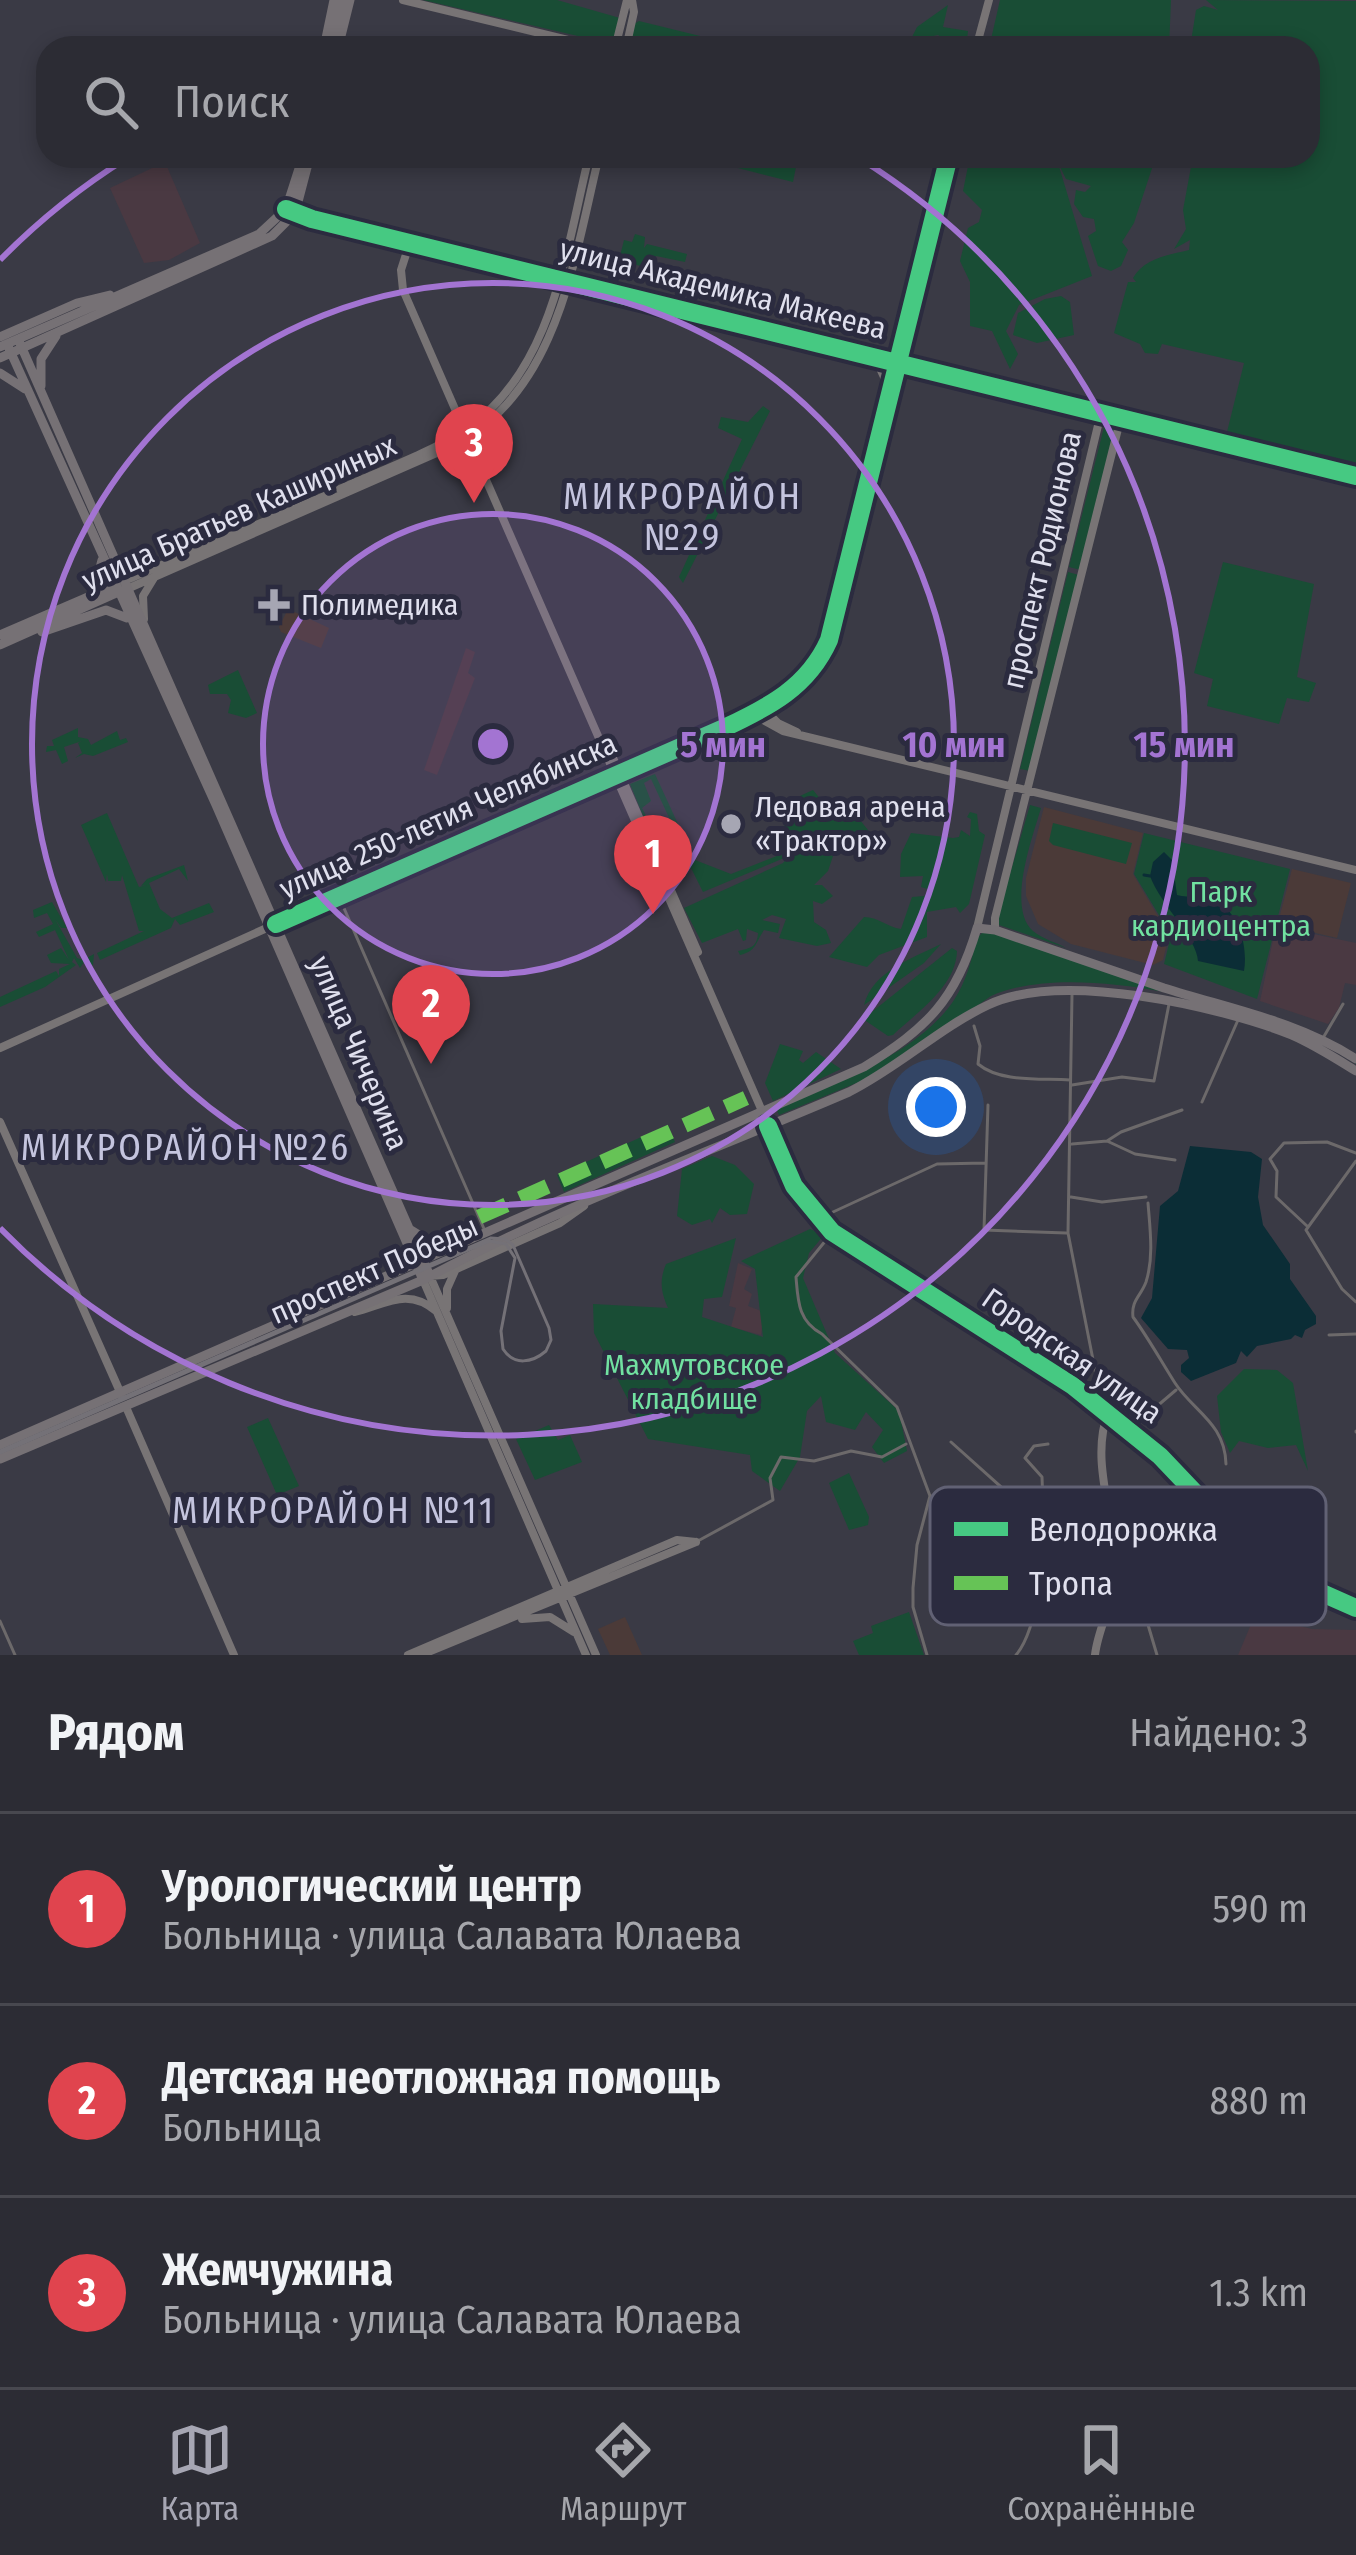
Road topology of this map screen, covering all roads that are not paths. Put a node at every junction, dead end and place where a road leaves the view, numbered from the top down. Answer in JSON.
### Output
{"nodes":[{"id":1,"x":342,"y":0,"type":"edge"},
{"id":2,"x":403,"y":0,"type":"edge"},
{"id":3,"x":629,"y":0,"type":"edge"},
{"id":4,"x":989,"y":0,"type":"edge"},
{"id":5,"x":334,"y":36,"type":"edge"},
{"id":6,"x":552,"y":36,"type":"edge"},
{"id":7,"x":618,"y":36,"type":"edge"},
{"id":8,"x":629,"y":36,"type":"edge"},
{"id":9,"x":979,"y":36,"type":"edge"},
{"id":10,"x":303,"y":168,"type":"edge"},
{"id":11,"x":586,"y":168,"type":"edge"},
{"id":12,"x":596,"y":168,"type":"edge"},
{"id":13,"x":946,"y":168,"type":"edge"},
{"id":14,"x":290,"y":212,"type":"junction"},
{"id":15,"x":410,"y":242,"type":"junction"},
{"id":16,"x":563,"y":280,"type":"junction"},
{"id":17,"x":133,"y":290,"type":"junction"},
{"id":18,"x":60,"y":332,"type":"junction"},
{"id":19,"x":8,"y":347,"type":"edge"},
{"id":20,"x":867,"y":356,"type":"junction"},
{"id":21,"x":898,"y":363,"type":"junction"},
{"id":22,"x":0,"y":373,"type":"edge"},
{"id":23,"x":890,"y":392,"type":"junction"},
{"id":24,"x":36,"y":394,"type":"junction"},
{"id":25,"x":1101,"y":412,"type":"junction"},
{"id":26,"x":1121,"y":417,"type":"junction"},
{"id":27,"x":467,"y":434,"type":"junction"},
{"id":28,"x":411,"y":460,"type":"junction"},
{"id":29,"x":1356,"y":476,"type":"edge"},
{"id":30,"x":102,"y":557,"type":"junction"},
{"id":31,"x":1066,"y":568,"type":"junction"},
{"id":32,"x":1082,"y":573,"type":"junction"},
{"id":33,"x":154,"y":577,"type":"junction"},
{"id":34,"x":121,"y":587,"type":"junction"},
{"id":35,"x":93,"y":595,"type":"junction"},
{"id":36,"x":141,"y":631,"type":"junction"},
{"id":37,"x":0,"y":635,"type":"edge"},
{"id":38,"x":16,"y":638,"type":"junction"},
{"id":39,"x":0,"y":644,"type":"edge"},
{"id":40,"x":761,"y":711,"type":"junction"},
{"id":41,"x":617,"y":774,"type":"junction"},
{"id":42,"x":1012,"y":784,"type":"junction"},
{"id":43,"x":1028,"y":789,"type":"junction"},
{"id":44,"x":1356,"y":870,"type":"edge"},
{"id":45,"x":339,"y":896,"type":"junction"},
{"id":46,"x":273,"y":925,"type":"junction"},
{"id":47,"x":977,"y":928,"type":"junction"},
{"id":48,"x":995,"y":930,"type":"junction"},
{"id":49,"x":1072,"y":990,"type":"junction"},
{"id":50,"x":1170,"y":1003,"type":"junction"},
{"id":51,"x":1343,"y":1004,"type":"dead end"},
{"id":52,"x":1239,"y":1018,"type":"junction"},
{"id":53,"x":974,"y":1026,"type":"dead end"},
{"id":54,"x":1322,"y":1040,"type":"junction"},
{"id":55,"x":0,"y":1048,"type":"edge"},
{"id":56,"x":1356,"y":1059,"type":"edge"},
{"id":57,"x":1356,"y":1071,"type":"edge"},
{"id":58,"x":1072,"y":1083,"type":"junction"},
{"id":59,"x":347,"y":1097,"type":"junction"},
{"id":60,"x":1202,"y":1102,"type":"dead end"},
{"id":61,"x":988,"y":1105,"type":"dead end"},
{"id":62,"x":1182,"y":1109,"type":"dead end"},
{"id":63,"x":766,"y":1118,"type":"junction"},
{"id":64,"x":0,"y":1126,"type":"edge"},
{"id":65,"x":1107,"y":1141,"type":"junction"},
{"id":66,"x":1071,"y":1144,"type":"junction"},
{"id":67,"x":1356,"y":1153,"type":"edge"},
{"id":68,"x":1175,"y":1160,"type":"dead end"},
{"id":69,"x":1356,"y":1161,"type":"edge"},
{"id":70,"x":986,"y":1163,"type":"junction"},
{"id":71,"x":598,"y":1183,"type":"junction"},
{"id":72,"x":605,"y":1196,"type":"junction"},
{"id":73,"x":1070,"y":1196,"type":"junction"},
{"id":74,"x":584,"y":1206,"type":"junction"},
{"id":75,"x":819,"y":1219,"type":"junction"},
{"id":76,"x":1307,"y":1226,"type":"junction"},
{"id":77,"x":409,"y":1229,"type":"junction"},
{"id":78,"x":486,"y":1232,"type":"junction"},
{"id":79,"x":832,"y":1232,"type":"junction"},
{"id":80,"x":1068,"y":1233,"type":"junction"},
{"id":81,"x":462,"y":1243,"type":"junction"},
{"id":82,"x":419,"y":1261,"type":"junction"},
{"id":83,"x":461,"y":1267,"type":"junction"},
{"id":84,"x":427,"y":1278,"type":"junction"},
{"id":85,"x":1356,"y":1302,"type":"edge"},
{"id":86,"x":437,"y":1312,"type":"junction"},
{"id":87,"x":338,"y":1314,"type":"junction"},
{"id":88,"x":448,"y":1317,"type":"junction"},
{"id":89,"x":1356,"y":1334,"type":"edge"},
{"id":90,"x":1329,"y":1335,"type":"dead end"},
{"id":91,"x":1178,"y":1389,"type":"junction"},
{"id":92,"x":119,"y":1395,"type":"junction"},
{"id":93,"x":1096,"y":1403,"type":"junction"},
{"id":94,"x":124,"y":1407,"type":"junction"},
{"id":95,"x":1108,"y":1413,"type":"junction"},
{"id":96,"x":1128,"y":1430,"type":"junction"},
{"id":97,"x":951,"y":1442,"type":"dead end"},
{"id":98,"x":908,"y":1443,"type":"junction"},
{"id":99,"x":1048,"y":1444,"type":"dead end"},
{"id":100,"x":0,"y":1445,"type":"edge"},
{"id":101,"x":499,"y":1445,"type":"junction"},
{"id":102,"x":0,"y":1459,"type":"edge"},
{"id":103,"x":1226,"y":1464,"type":"dead end"},
{"id":104,"x":1001,"y":1487,"type":"edge"},
{"id":105,"x":1042,"y":1487,"type":"edge"},
{"id":106,"x":1108,"y":1487,"type":"edge"},
{"id":107,"x":1189,"y":1487,"type":"edge"},
{"id":108,"x":930,"y":1496,"type":"joint"},
{"id":109,"x":182,"y":1539,"type":"junction"},
{"id":110,"x":696,"y":1542,"type":"joint"},
{"id":111,"x":563,"y":1592,"type":"junction"},
{"id":112,"x":1326,"y":1595,"type":"edge"},
{"id":113,"x":209,"y":1601,"type":"junction"},
{"id":114,"x":1356,"y":1608,"type":"edge"},
{"id":115,"x":0,"y":1621,"type":"edge"},
{"id":116,"x":497,"y":1625,"type":"junction"},
{"id":117,"x":1029,"y":1625,"type":"edge"},
{"id":118,"x":1103,"y":1625,"type":"edge"},
{"id":119,"x":1148,"y":1625,"type":"edge"},
{"id":120,"x":579,"y":1637,"type":"junction"},
{"id":121,"x":15,"y":1655,"type":"edge"},
{"id":122,"x":232,"y":1655,"type":"edge"},
{"id":123,"x":408,"y":1655,"type":"edge"},
{"id":124,"x":421,"y":1655,"type":"edge"},
{"id":125,"x":586,"y":1655,"type":"edge"},
{"id":126,"x":596,"y":1655,"type":"edge"},
{"id":127,"x":927,"y":1655,"type":"edge"},
{"id":128,"x":1016,"y":1655,"type":"edge"},
{"id":129,"x":1095,"y":1655,"type":"edge"},
{"id":130,"x":1157,"y":1655,"type":"edge"}],
"edges":[{"from":1,"to":5,"type":"main road"},
{"from":2,"to":6,"type":"street"},
{"from":3,"to":7,"type":"street"},
{"from":3,"to":8,"type":"street"},
{"from":4,"to":9,"type":"street"},
{"from":10,"to":14,"type":"main road"},
{"from":11,"to":16,"type":"street","name":"улица Братьев Кашириных"},
{"from":12,"to":16,"type":"street","name":"улица Братьев Кашириных"},
{"from":13,"to":21,"type":"street","name":"улица 250-летия Челябинска"},
{"from":14,"to":15,"type":"street","name":"улица Академика Макеева"},
{"from":14,"to":17,"type":"main road"},
{"from":14,"to":18,"type":"main road"},
{"from":15,"to":16,"type":"street","name":"улица Академика Макеева"},
{"from":15,"to":27,"type":"street","name":"Городская улица"},
{"from":16,"to":20,"type":"street","name":"улица Академика Макеева"},
{"from":16,"to":27,"type":"street","name":"улица Братьев Кашириных"},
{"from":17,"to":19,"type":"main road"},
{"from":17,"to":19,"type":"main road"},
{"from":18,"to":19,"type":"main road"},
{"from":18,"to":24,"type":"main road"},
{"from":19,"to":24,"type":"main road","name":"улица Чичерина"},
{"from":20,"to":21,"type":"street","name":"улица Академика Макеева"},
{"from":20,"to":23,"type":"street"},
{"from":21,"to":23,"type":"street","name":"улица 250-летия Челябинска"},
{"from":21,"to":25,"type":"street","name":"улица Академика Макеева"},
{"from":22,"to":24,"type":"main road"},
{"from":23,"to":40,"type":"street","name":"улица 250-летия Челябинска"},
{"from":24,"to":30,"type":"main road","name":"улица Чичерина"},
{"from":24,"to":34,"type":"main road","name":"улица Чичерина"},
{"from":25,"to":26,"type":"street","name":"улица Академика Макеева"},
{"from":25,"to":31,"type":"street","name":"проспект Родионова"},
{"from":26,"to":29,"type":"street","name":"улица Академика Макеева"},
{"from":26,"to":32,"type":"street","name":"проспект Родионова"},
{"from":27,"to":28,"type":"street","name":"улица Братьев Кашириных"},
{"from":27,"to":41,"type":"street","name":"Городская улица"},
{"from":28,"to":33,"type":"street","name":"улица Братьев Кашириных"},
{"from":28,"to":34,"type":"street","name":"улица Братьев Кашириных"},
{"from":30,"to":34,"type":"main road","name":"улица Чичерина"},
{"from":30,"to":35,"type":"main road"},
{"from":31,"to":32,"type":"street"},
{"from":31,"to":42,"type":"street","name":"проспект Родионова"},
{"from":32,"to":43,"type":"street","name":"проспект Родионова"},
{"from":33,"to":34,"type":"street","name":"улица Братьев Кашириных"},
{"from":33,"to":36,"type":"street"},
{"from":34,"to":35,"type":"main road","name":"улица Братьев Кашириных"},
{"from":34,"to":36,"type":"main road","name":"улица Чичерина"},
{"from":34,"to":38,"type":"main road","name":"улица Братьев Кашириных"},
{"from":35,"to":37,"type":"main road","name":"улица Братьев Кашириных"},
{"from":36,"to":38,"type":"main road"},
{"from":36,"to":46,"type":"main road","name":"улица Чичерина"},
{"from":38,"to":39,"type":"main road","name":"улица Братьев Кашириных"},
{"from":40,"to":41,"type":"street","name":"улица 250-летия Челябинска"},
{"from":40,"to":42,"type":"street"},
{"from":41,"to":45,"type":"street","name":"улица 250-летия Челябинска"},
{"from":41,"to":63,"type":"street","name":"Городская улица"},
{"from":42,"to":43,"type":"street"},
{"from":42,"to":47,"type":"street","name":"проспект Родионова"},
{"from":43,"to":44,"type":"street"},
{"from":43,"to":48,"type":"street","name":"проспект Родионова"},
{"from":45,"to":46,"type":"street","name":"улица 250-летия Челябинска"},
{"from":45,"to":78,"type":"street"},
{"from":46,"to":55,"type":"street","name":"улица 250-летия Челябинска"},
{"from":46,"to":59,"type":"main road","name":"улица Чичерина"},
{"from":47,"to":48,"type":"main road"},
{"from":47,"to":63,"type":"main road"},
{"from":48,"to":54,"type":"main road"},
{"from":49,"to":50,"type":"main road"},
{"from":49,"to":58,"type":"street"},
{"from":49,"to":63,"type":"main road"},
{"from":50,"to":52,"type":"main road"},
{"from":50,"to":58,"type":"street"},
{"from":51,"to":54,"type":"street"},
{"from":52,"to":57,"type":"main road"},
{"from":52,"to":60,"type":"street"},
{"from":53,"to":58,"type":"street"},
{"from":54,"to":56,"type":"main road"},
{"from":58,"to":66,"type":"street"},
{"from":59,"to":77,"type":"main road","name":"улица Чичерина"},
{"from":59,"to":82,"type":"main road","name":"улица Чичерина"},
{"from":61,"to":70,"type":"street"},
{"from":62,"to":65,"type":"street"},
{"from":63,"to":71,"type":"main road","name":"проспект Победы"},
{"from":63,"to":72,"type":"main road","name":"проспект Победы"},
{"from":63,"to":75,"type":"street","name":"Городская улица"},
{"from":64,"to":92,"type":"street"},
{"from":65,"to":66,"type":"street"},
{"from":65,"to":68,"type":"street"},
{"from":66,"to":73,"type":"street"},
{"from":67,"to":76,"type":"street"},
{"from":69,"to":76,"type":"street"},
{"from":70,"to":75,"type":"street"},
{"from":70,"to":80,"type":"street"},
{"from":71,"to":72,"type":"main road"},
{"from":71,"to":78,"type":"main road","name":"проспект Победы"},
{"from":72,"to":74,"type":"main road","name":"проспект Победы"},
{"from":73,"to":80,"type":"street"},
{"from":73,"to":91,"type":"street"},
{"from":74,"to":83,"type":"street"},
{"from":74,"to":84,"type":"main road","name":"проспект Победы"},
{"from":75,"to":79,"type":"street","name":"Городская улица"},
{"from":76,"to":85,"type":"street"},
{"from":77,"to":81,"type":"main road"},
{"from":77,"to":82,"type":"main road","name":"улица Чичерина"},
{"from":78,"to":81,"type":"main road","name":"проспект Победы"},
{"from":79,"to":93,"type":"street","name":"Городская улица"},
{"from":79,"to":98,"type":"street"},
{"from":80,"to":93,"type":"street"},
{"from":81,"to":82,"type":"main road","name":"проспект Победы"},
{"from":82,"to":84,"type":"main road","name":"улица Чичерина"},
{"from":82,"to":92,"type":"main road","name":"проспект Победы"},
{"from":83,"to":84,"type":"street"},
{"from":83,"to":88,"type":"street"},
{"from":84,"to":86,"type":"street","name":"улица Чичерина"},
{"from":84,"to":87,"type":"main road","name":"проспект Победы"},
{"from":84,"to":88,"type":"street","name":"улица Чичерина"},
{"from":86,"to":87,"type":"street"},
{"from":86,"to":101,"type":"street","name":"улица Чичерина"},
{"from":87,"to":94,"type":"main road","name":"проспект Победы"},
{"from":88,"to":101,"type":"street","name":"улица Чичерина"},
{"from":89,"to":90,"type":"street"},
{"from":91,"to":96,"type":"street"},
{"from":91,"to":103,"type":"street"},
{"from":92,"to":94,"type":"main road"},
{"from":92,"to":100,"type":"main road","name":"проспект Победы"},
{"from":93,"to":95,"type":"street","name":"Городская улица"},
{"from":94,"to":102,"type":"main road","name":"проспект Победы"},
{"from":94,"to":109,"type":"street"},
{"from":94,"to":109,"type":"street"},
{"from":95,"to":96,"type":"street","name":"Городская улица"},
{"from":95,"to":106,"type":"street"},
{"from":96,"to":107,"type":"street","name":"Городская улица"},
{"from":97,"to":104,"type":"street"},
{"from":98,"to":108,"type":"street"},
{"from":98,"to":110,"type":"street"},
{"from":99,"to":105,"type":"street"},
{"from":101,"to":111,"type":"street","name":"улица Чичерина"},
{"from":108,"to":127,"type":"street"},
{"from":109,"to":113,"type":"street"},
{"from":109,"to":113,"type":"street"},
{"from":110,"to":111,"type":"street"},
{"from":111,"to":116,"type":"street"},
{"from":111,"to":120,"type":"street","name":"улица Чичерина"},
{"from":111,"to":123,"type":"street"},
{"from":111,"to":126,"type":"street","name":"улица Чичерина"},
{"from":112,"to":114,"type":"street","name":"Городская улица"},
{"from":113,"to":122,"type":"street"},
{"from":115,"to":121,"type":"street"},
{"from":116,"to":120,"type":"street"},
{"from":116,"to":124,"type":"street"},
{"from":117,"to":128,"type":"street"},
{"from":118,"to":129,"type":"street"},
{"from":119,"to":130,"type":"street"},
{"from":120,"to":125,"type":"street","name":"улица Чичерина"}]}
